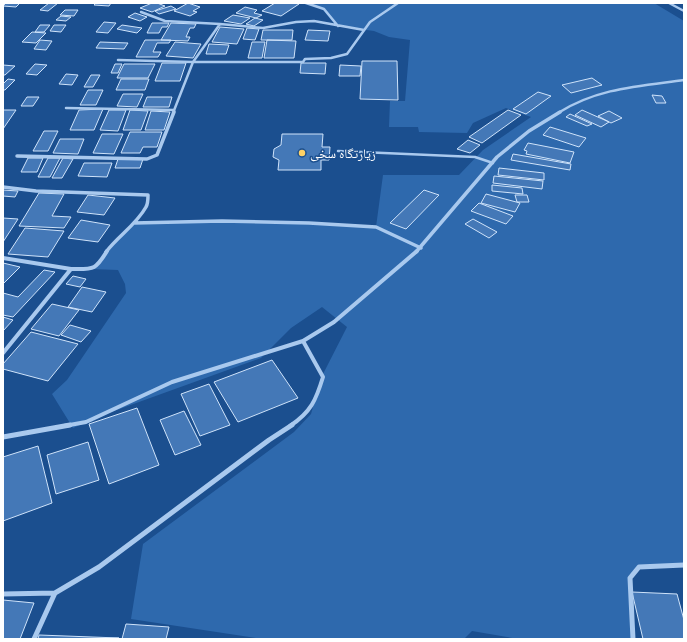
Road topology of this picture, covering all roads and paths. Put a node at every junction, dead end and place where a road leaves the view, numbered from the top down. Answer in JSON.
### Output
{"nodes":[{"id":1,"x":306,"y":3,"type":"edge"},
{"id":2,"x":398,"y":3,"type":"edge"},
{"id":3,"x":669,"y":3,"type":"edge"},
{"id":4,"x":684,"y":11,"type":"edge"},
{"id":5,"x":141,"y":12,"type":"dead end"},
{"id":6,"x":220,"y":24,"type":"junction"},
{"id":7,"x":339,"y":27,"type":"junction"},
{"id":8,"x":364,"y":30,"type":"junction"},
{"id":9,"x":118,"y":60,"type":"dead end"},
{"id":10,"x":193,"y":62,"type":"junction"},
{"id":11,"x":684,"y":80,"type":"edge"},
{"id":12,"x":66,"y":108,"type":"dead end"},
{"id":13,"x":174,"y":110,"type":"junction"},
{"id":14,"x":338,"y":151,"type":"dead end"},
{"id":15,"x":17,"y":156,"type":"dead end"},
{"id":16,"x":493,"y":163,"type":"junction"},
{"id":17,"x":3,"y":187,"type":"edge"},
{"id":18,"x":134,"y":223,"type":"junction"},
{"id":19,"x":421,"y":248,"type":"junction"},
{"id":20,"x":3,"y":258,"type":"edge"},
{"id":21,"x":71,"y":270,"type":"junction"},
{"id":22,"x":303,"y":341,"type":"junction"},
{"id":23,"x":3,"y":353,"type":"edge"},
{"id":24,"x":3,"y":437,"type":"edge"},
{"id":25,"x":684,"y":565,"type":"edge"},
{"id":26,"x":55,"y":593,"type":"junction"},
{"id":27,"x":3,"y":594,"type":"edge"},
{"id":28,"x":34,"y":639,"type":"edge"},
{"id":29,"x":633,"y":639,"type":"edge"}],
"edges":[{"from":1,"to":7,"type":"street"},
{"from":2,"to":8,"type":"street"},
{"from":3,"to":4,"type":"street"},
{"from":5,"to":6,"type":"street"},
{"from":6,"to":7,"type":"street"},
{"from":6,"to":10,"type":"street"},
{"from":7,"to":8,"type":"street"},
{"from":8,"to":10,"type":"street"},
{"from":9,"to":10,"type":"street"},
{"from":10,"to":13,"type":"street"},
{"from":11,"to":16,"type":"street"},
{"from":12,"to":13,"type":"street"},
{"from":13,"to":15,"type":"street"},
{"from":14,"to":16,"type":"lane"},
{"from":16,"to":19,"type":"street"},
{"from":17,"to":18,"type":"street"},
{"from":18,"to":19,"type":"street"},
{"from":18,"to":21,"type":"street"},
{"from":19,"to":22,"type":"street"},
{"from":20,"to":21,"type":"street"},
{"from":21,"to":23,"type":"street"},
{"from":22,"to":24,"type":"street"},
{"from":22,"to":26,"type":"street"},
{"from":25,"to":29,"type":"street"},
{"from":26,"to":27,"type":"street"},
{"from":26,"to":28,"type":"street"}]}
